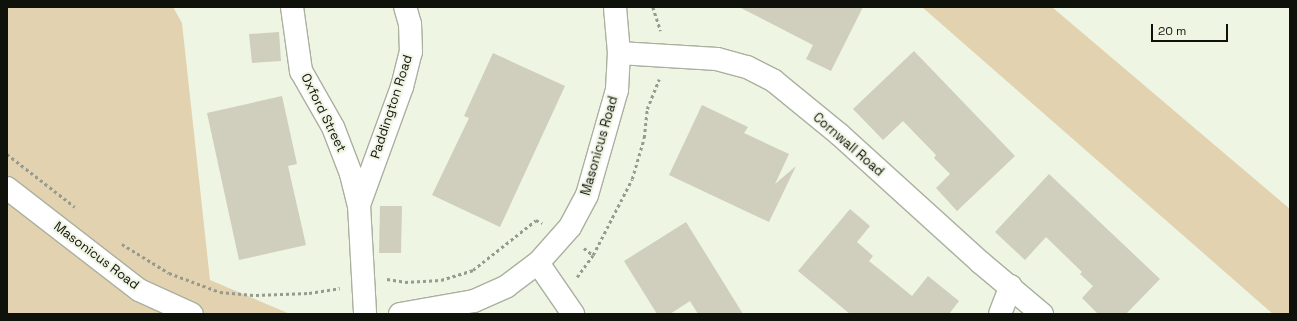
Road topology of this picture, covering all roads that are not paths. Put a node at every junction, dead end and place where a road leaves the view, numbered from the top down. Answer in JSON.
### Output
{"nodes":[{"id":1,"x":292,"y":7,"type":"edge"},
{"id":2,"x":405,"y":7,"type":"edge"},
{"id":3,"x":615,"y":7,"type":"edge"},
{"id":4,"x":619,"y":53,"type":"junction"},
{"id":5,"x":7,"y":188,"type":"edge"},
{"id":6,"x":359,"y":205,"type":"junction"},
{"id":7,"x":538,"y":263,"type":"junction"},
{"id":8,"x":1011,"y":286,"type":"junction"},
{"id":9,"x":192,"y":314,"type":"edge"},
{"id":10,"x":365,"y":314,"type":"edge"},
{"id":11,"x":400,"y":314,"type":"edge"},
{"id":12,"x":573,"y":314,"type":"edge"},
{"id":13,"x":1000,"y":314,"type":"edge"},
{"id":14,"x":1042,"y":314,"type":"edge"}],
"edges":[{"from":1,"to":6,"type":"street","name":"Oxford Street"},
{"from":2,"to":6,"type":"street","name":"Paddington Road"},
{"from":3,"to":4,"type":"street","name":"Masonicus Road"},
{"from":4,"to":7,"type":"street","name":"Masonicus Road"},
{"from":4,"to":8,"type":"street","name":"Cornwall Road"},
{"from":5,"to":9,"type":"street","name":"Masonicus Road"},
{"from":6,"to":10,"type":"street","name":"Oxford Street"},
{"from":7,"to":11,"type":"street","name":"Masonicus Road"},
{"from":7,"to":12,"type":"street"},
{"from":8,"to":13,"type":"street"},
{"from":8,"to":14,"type":"street","name":"Cornwall Road"}]}
